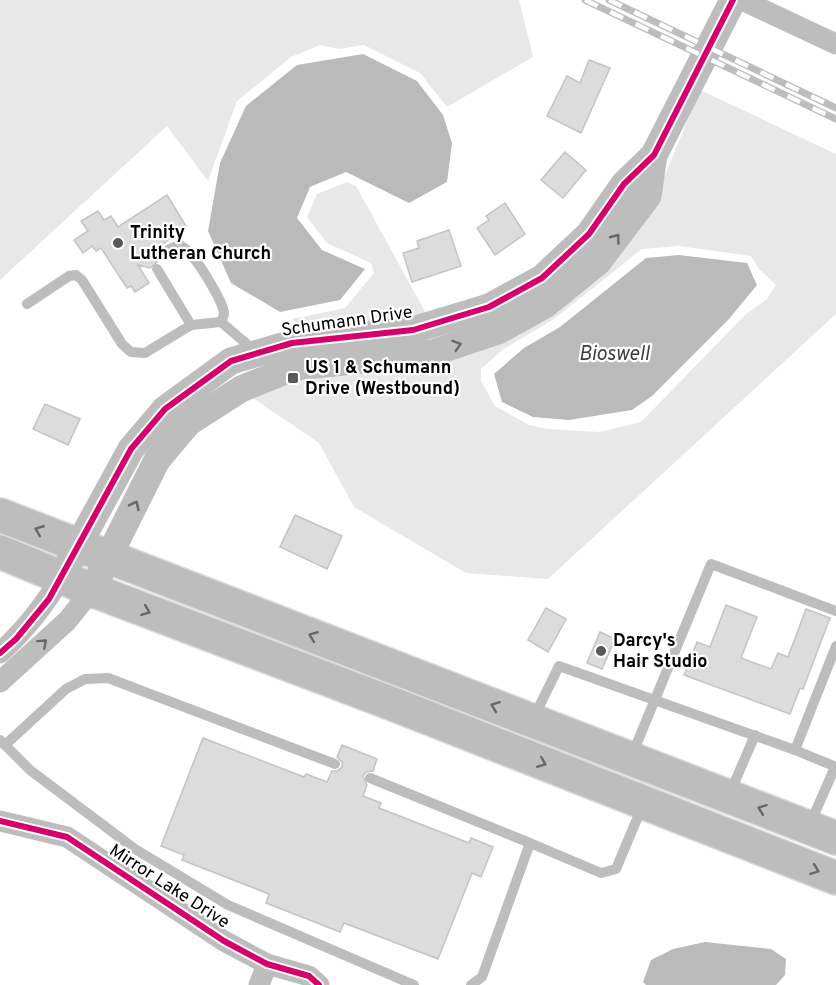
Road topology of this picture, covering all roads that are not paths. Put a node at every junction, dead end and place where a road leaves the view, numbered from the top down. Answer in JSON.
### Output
{"nodes":[{"id":1,"x":733,"y":0,"type":"edge"},
{"id":2,"x":742,"y":0,"type":"edge"},
{"id":3,"x":836,"y":44,"type":"edge"},
{"id":4,"x":654,"y":155,"type":"junction"},
{"id":5,"x":160,"y":255,"type":"dead end"},
{"id":6,"x":157,"y":269,"type":"dead end"},
{"id":7,"x":27,"y":304,"type":"dead end"},
{"id":8,"x":221,"y":322,"type":"junction"},
{"id":9,"x":191,"y":325,"type":"junction"},
{"id":10,"x":255,"y":352,"type":"junction"},
{"id":11,"x":276,"y":373,"type":"junction"},
{"id":12,"x":0,"y":515,"type":"edge"},
{"id":13,"x":77,"y":545,"type":"junction"},
{"id":14,"x":0,"y":552,"type":"edge"},
{"id":15,"x":110,"y":558,"type":"junction"},
{"id":16,"x":62,"y":577,"type":"junction"},
{"id":17,"x":92,"y":590,"type":"junction"},
{"id":18,"x":836,"y":611,"type":"edge"},
{"id":19,"x":836,"y":646,"type":"edge"},
{"id":20,"x":0,"y":653,"type":"edge"},
{"id":21,"x":0,"y":682,"type":"edge"},
{"id":22,"x":656,"y":700,"type":"junction"},
{"id":23,"x":532,"y":720,"type":"junction"},
{"id":24,"x":755,"y":735,"type":"junction"},
{"id":25,"x":3,"y":742,"type":"edge"},
{"id":26,"x":795,"y":750,"type":"junction"},
{"id":27,"x":631,"y":758,"type":"junction"},
{"id":28,"x":335,"y":764,"type":"dead end"},
{"id":29,"x":836,"y":767,"type":"edge"},
{"id":30,"x":370,"y":778,"type":"dead end"},
{"id":31,"x":729,"y":796,"type":"junction"},
{"id":32,"x":643,"y":803,"type":"junction"},
{"id":33,"x":0,"y":821,"type":"edge"},
{"id":34,"x":822,"y":832,"type":"edge"},
{"id":35,"x":530,"y":843,"type":"junction"},
{"id":36,"x":836,"y":878,"type":"edge"},
{"id":37,"x":267,"y":964,"type":"junction"},
{"id":38,"x":259,"y":985,"type":"edge"},
{"id":39,"x":319,"y":985,"type":"edge"},
{"id":40,"x":414,"y":985,"type":"edge"},
{"id":41,"x":471,"y":985,"type":"edge"}],
"edges":[{"from":1,"to":4,"type":"street","name":"Schumann Drive"},
{"from":2,"to":3,"type":"street"},
{"from":4,"to":10,"type":"street","name":"Schumann Drive"},
{"from":11,"to":4,"type":"street","name":"Schumann Drive","one_way":true},
{"from":5,"to":8,"type":"lane"},
{"from":6,"to":9,"type":"lane"},
{"from":7,"to":9,"type":"lane"},
{"from":8,"to":9,"type":"lane"},
{"from":8,"to":10,"type":"lane"},
{"from":10,"to":11,"type":"lane"},
{"from":10,"to":13,"type":"street","name":"Schumann Drive"},
{"from":15,"to":11,"type":"street","name":"Schumann Drive","one_way":true},
{"from":13,"to":12,"type":"main road","one_way":true},
{"from":13,"to":15,"type":"main road"},
{"from":13,"to":16,"type":"street","name":"Schumann Drive"},
{"from":14,"to":16,"type":"main road"},
{"from":15,"to":17,"type":"street","name":"Schumann Drive"},
{"from":23,"to":15,"type":"main road","one_way":true},
{"from":16,"to":17,"type":"main road"},
{"from":16,"to":20,"type":"street"},
{"from":21,"to":17,"type":"street","one_way":true},
{"from":17,"to":32,"type":"main road","one_way":true},
{"from":18,"to":22,"type":"lane"},
{"from":19,"to":26,"type":"lane"},
{"from":22,"to":23,"type":"lane"},
{"from":22,"to":24,"type":"lane"},
{"from":22,"to":27,"type":"lane"},
{"from":23,"to":27,"type":"main road"},
{"from":24,"to":26,"type":"lane"},
{"from":24,"to":31,"type":"lane"},
{"from":25,"to":28,"type":"lane"},
{"from":25,"to":40,"type":"lane"},
{"from":26,"to":29,"type":"lane"},
{"from":27,"to":31,"type":"main road"},
{"from":29,"to":34,"type":"lane"},
{"from":30,"to":35,"type":"lane"},
{"from":34,"to":31,"type":"main road","one_way":true},
{"from":32,"to":35,"type":"lane"},
{"from":32,"to":36,"type":"main road","one_way":true},
{"from":33,"to":37,"type":"street","name":"Mirror Lake Drive"},
{"from":35,"to":41,"type":"lane"},
{"from":37,"to":38,"type":"street"},
{"from":37,"to":39,"type":"street","name":"Mirror Lake Drive"}]}
